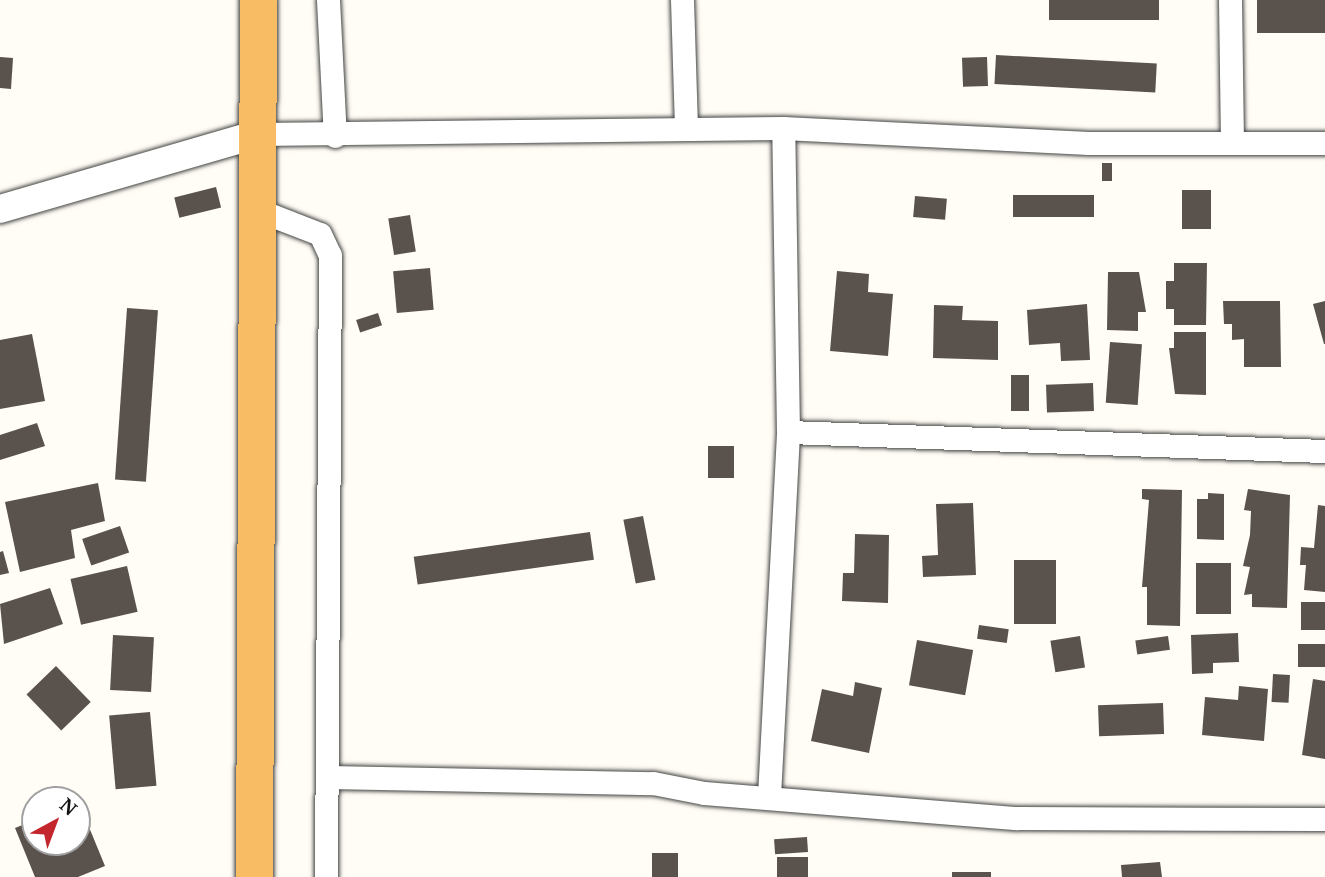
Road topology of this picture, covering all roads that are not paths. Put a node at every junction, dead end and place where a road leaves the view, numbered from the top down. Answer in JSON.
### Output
{"nodes":[{"id":1,"x":258,"y":0,"type":"edge"},
{"id":2,"x":328,"y":0,"type":"edge"},
{"id":3,"x":682,"y":0,"type":"edge"},
{"id":4,"x":1230,"y":0,"type":"edge"},
{"id":5,"x":783,"y":128,"type":"junction"},
{"id":6,"x":686,"y":129,"type":"junction"},
{"id":7,"x":258,"y":134,"type":"junction"},
{"id":8,"x":335,"y":136,"type":"junction"},
{"id":9,"x":1232,"y":142,"type":"junction"},
{"id":10,"x":1325,"y":143,"type":"edge"},
{"id":11,"x":0,"y":209,"type":"edge"},
{"id":12,"x":258,"y":210,"type":"junction"},
{"id":13,"x":788,"y":432,"type":"junction"},
{"id":14,"x":1325,"y":451,"type":"edge"},
{"id":15,"x":328,"y":777,"type":"junction"},
{"id":16,"x":769,"y":796,"type":"junction"},
{"id":17,"x":1325,"y":819,"type":"edge"},
{"id":18,"x":254,"y":877,"type":"edge"},
{"id":19,"x":326,"y":877,"type":"edge"}],
"edges":[{"from":1,"to":7,"type":"highway"},
{"from":2,"to":8,"type":"street"},
{"from":3,"to":6,"type":"street"},
{"from":4,"to":9,"type":"street"},
{"from":5,"to":6,"type":"street"},
{"from":5,"to":9,"type":"street"},
{"from":5,"to":13,"type":"street"},
{"from":6,"to":8,"type":"street"},
{"from":7,"to":8,"type":"street"},
{"from":7,"to":11,"type":"street"},
{"from":7,"to":12,"type":"highway"},
{"from":9,"to":10,"type":"street"},
{"from":12,"to":15,"type":"street"},
{"from":12,"to":18,"type":"highway"},
{"from":13,"to":14,"type":"street"},
{"from":13,"to":16,"type":"street"},
{"from":15,"to":16,"type":"street"},
{"from":15,"to":19,"type":"street"},
{"from":16,"to":17,"type":"street"}]}
